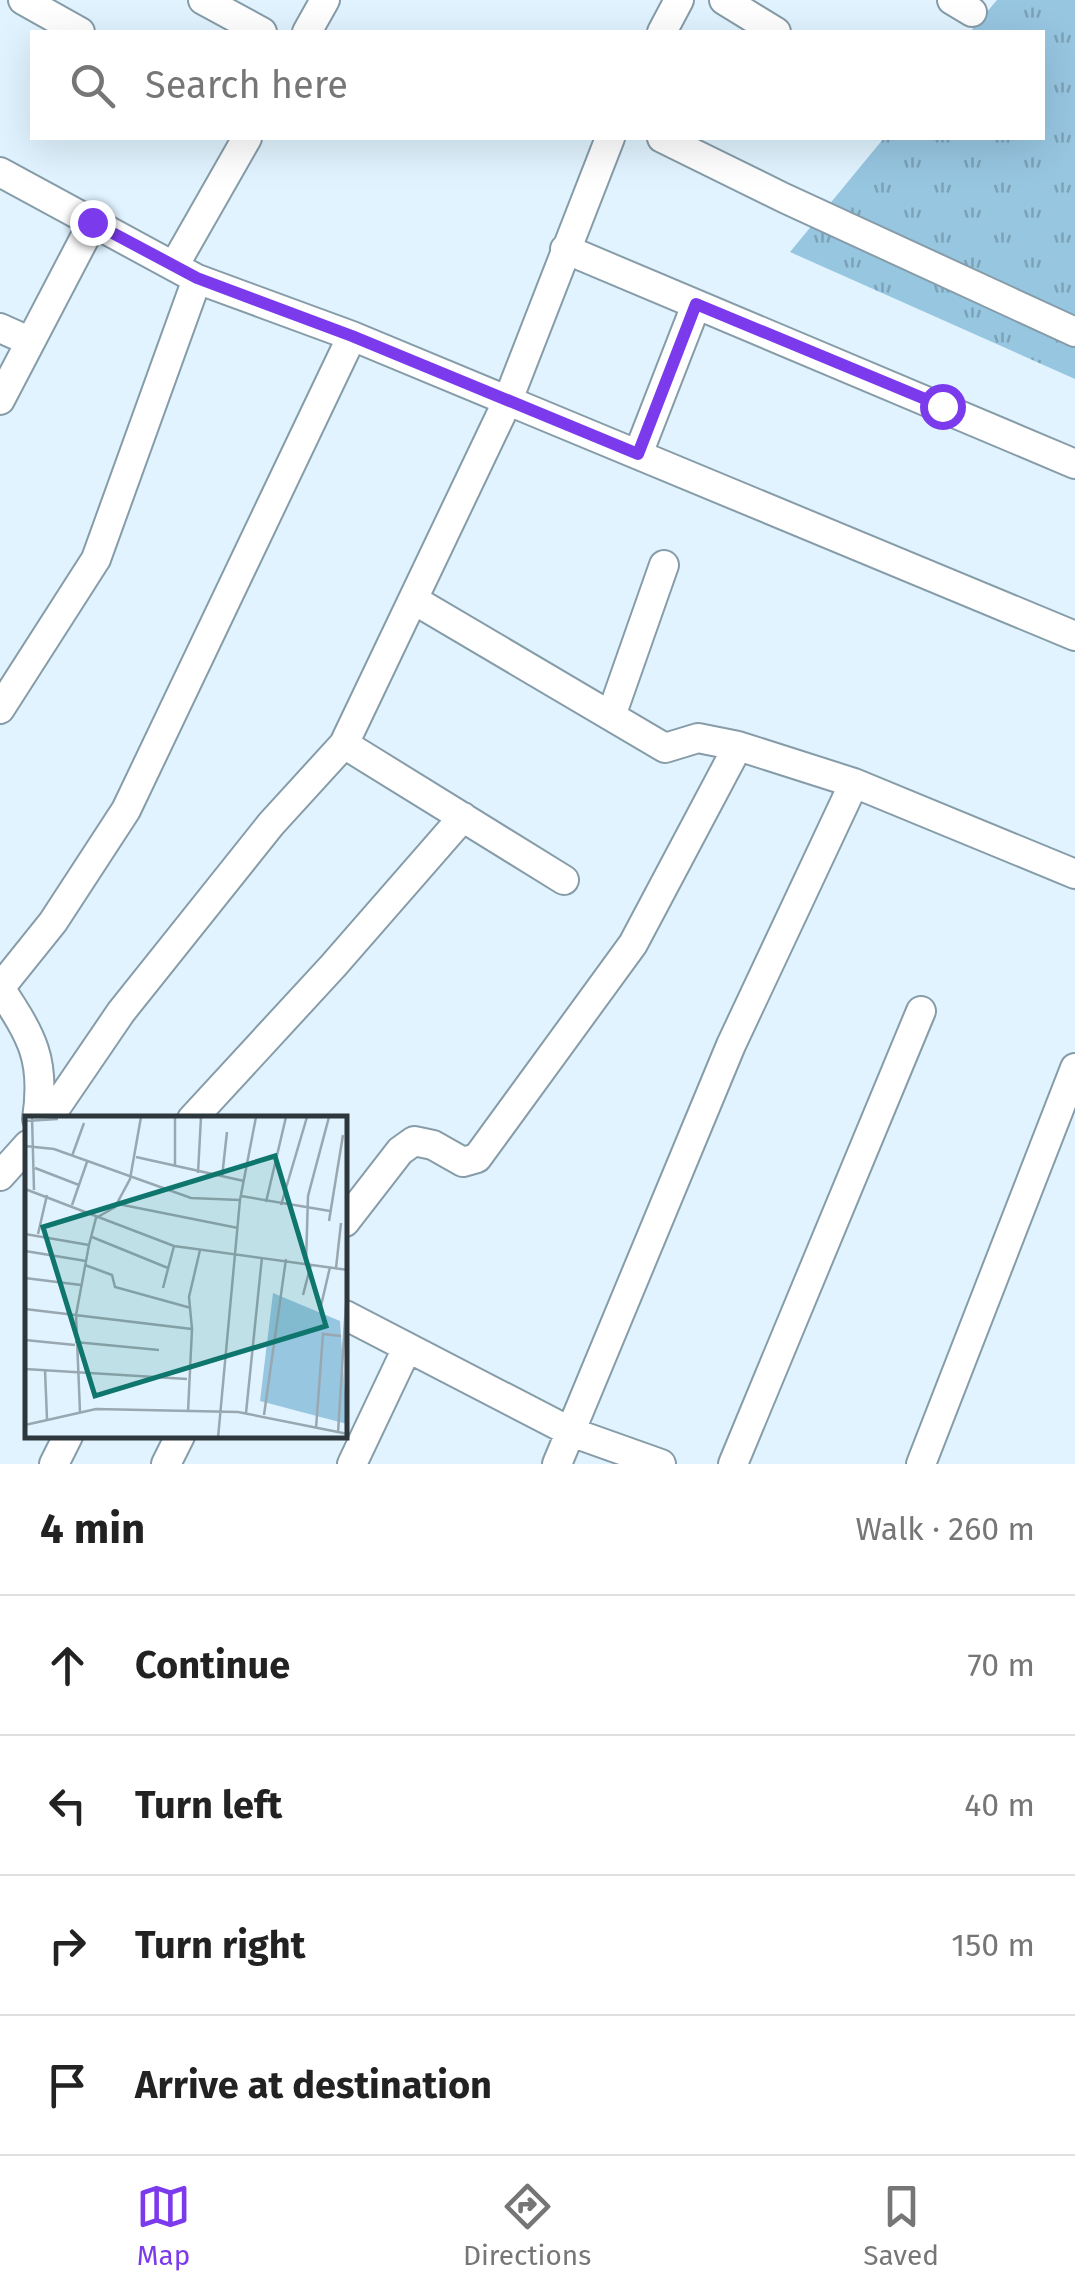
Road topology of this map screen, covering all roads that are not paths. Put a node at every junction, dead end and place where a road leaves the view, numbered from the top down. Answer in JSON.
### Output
{"nodes":[{"id":1,"x":22,"y":0,"type":"edge"},
{"id":2,"x":203,"y":0,"type":"edge"},
{"id":3,"x":324,"y":0,"type":"edge"},
{"id":4,"x":724,"y":0,"type":"edge"},
{"id":5,"x":673,"y":2,"type":"edge"},
{"id":6,"x":76,"y":30,"type":"edge"},
{"id":7,"x":258,"y":30,"type":"edge"},
{"id":8,"x":308,"y":30,"type":"edge"},
{"id":9,"x":663,"y":30,"type":"edge"},
{"id":10,"x":773,"y":30,"type":"edge"},
{"id":11,"x":247,"y":140,"type":"edge"},
{"id":12,"x":609,"y":140,"type":"edge"},
{"id":13,"x":666,"y":140,"type":"edge"},
{"id":14,"x":0,"y":172,"type":"edge"},
{"id":15,"x":92,"y":222,"type":"junction"},
{"id":16,"x":564,"y":249,"type":"junction"},
{"id":17,"x":185,"y":272,"type":"junction"},
{"id":18,"x":696,"y":304,"type":"junction"},
{"id":19,"x":0,"y":328,"type":"edge"},
{"id":20,"x":1075,"y":332,"type":"edge"},
{"id":21,"x":352,"y":336,"type":"junction"},
{"id":22,"x":30,"y":341,"type":"junction"},
{"id":23,"x":0,"y":400,"type":"edge"},
{"id":24,"x":508,"y":400,"type":"junction"},
{"id":25,"x":638,"y":454,"type":"junction"},
{"id":26,"x":1075,"y":464,"type":"edge"},
{"id":27,"x":664,"y":565,"type":"dead end"},
{"id":28,"x":414,"y":600,"type":"junction"},
{"id":29,"x":1075,"y":636,"type":"edge"},
{"id":30,"x":0,"y":709,"type":"edge"},
{"id":31,"x":611,"y":716,"type":"junction"},
{"id":32,"x":344,"y":744,"type":"junction"},
{"id":33,"x":738,"y":746,"type":"junction"},
{"id":34,"x":854,"y":783,"type":"junction"},
{"id":35,"x":462,"y":817,"type":"junction"},
{"id":36,"x":1075,"y":874,"type":"edge"},
{"id":37,"x":564,"y":880,"type":"dead end"},
{"id":38,"x":0,"y":988,"type":"edge"},
{"id":39,"x":921,"y":1011,"type":"dead end"},
{"id":40,"x":1075,"y":1068,"type":"edge"},
{"id":41,"x":37,"y":1116,"type":"edge"},
{"id":42,"x":50,"y":1116,"type":"edge"},
{"id":43,"x":195,"y":1116,"type":"edge"},
{"id":44,"x":25,"y":1148,"type":"edge"},
{"id":45,"x":0,"y":1176,"type":"edge"},
{"id":46,"x":348,"y":1218,"type":"edge"},
{"id":47,"x":348,"y":1318,"type":"edge"},
{"id":48,"x":407,"y":1348,"type":"junction"},
{"id":49,"x":571,"y":1432,"type":"junction"},
{"id":50,"x":66,"y":1439,"type":"edge"},
{"id":51,"x":178,"y":1439,"type":"edge"},
{"id":52,"x":54,"y":1464,"type":"edge"},
{"id":53,"x":166,"y":1464,"type":"edge"},
{"id":54,"x":352,"y":1464,"type":"edge"},
{"id":55,"x":556,"y":1464,"type":"edge"},
{"id":56,"x":661,"y":1464,"type":"edge"},
{"id":57,"x":734,"y":1464,"type":"edge"},
{"id":58,"x":920,"y":1464,"type":"edge"}],
"edges":[{"from":1,"to":6,"type":"street"},
{"from":2,"to":7,"type":"street"},
{"from":3,"to":8,"type":"street"},
{"from":4,"to":10,"type":"street"},
{"from":5,"to":9,"type":"street"},
{"from":11,"to":17,"type":"street"},
{"from":12,"to":16,"type":"street"},
{"from":13,"to":20,"type":"street"},
{"from":14,"to":15,"type":"street"},
{"from":15,"to":17,"type":"street"},
{"from":15,"to":22,"type":"street"},
{"from":16,"to":18,"type":"street"},
{"from":16,"to":24,"type":"street"},
{"from":17,"to":21,"type":"street"},
{"from":17,"to":30,"type":"street"},
{"from":18,"to":25,"type":"street"},
{"from":18,"to":26,"type":"street"},
{"from":19,"to":22,"type":"street"},
{"from":21,"to":24,"type":"street"},
{"from":21,"to":38,"type":"street"},
{"from":22,"to":23,"type":"street"},
{"from":24,"to":25,"type":"street"},
{"from":24,"to":28,"type":"street"},
{"from":25,"to":29,"type":"street"},
{"from":27,"to":31,"type":"street"},
{"from":28,"to":31,"type":"street"},
{"from":28,"to":32,"type":"street"},
{"from":31,"to":33,"type":"street"},
{"from":32,"to":35,"type":"street"},
{"from":32,"to":42,"type":"street"},
{"from":33,"to":34,"type":"street"},
{"from":33,"to":46,"type":"street"},
{"from":34,"to":36,"type":"street"},
{"from":34,"to":49,"type":"street"},
{"from":35,"to":37,"type":"street"},
{"from":35,"to":43,"type":"street"},
{"from":38,"to":41,"type":"street"},
{"from":39,"to":57,"type":"street"},
{"from":40,"to":58,"type":"street"},
{"from":44,"to":45,"type":"street"},
{"from":47,"to":48,"type":"street"},
{"from":48,"to":49,"type":"street"},
{"from":48,"to":54,"type":"street"},
{"from":49,"to":55,"type":"street"},
{"from":49,"to":56,"type":"street"},
{"from":50,"to":52,"type":"street"},
{"from":51,"to":53,"type":"street"}]}
